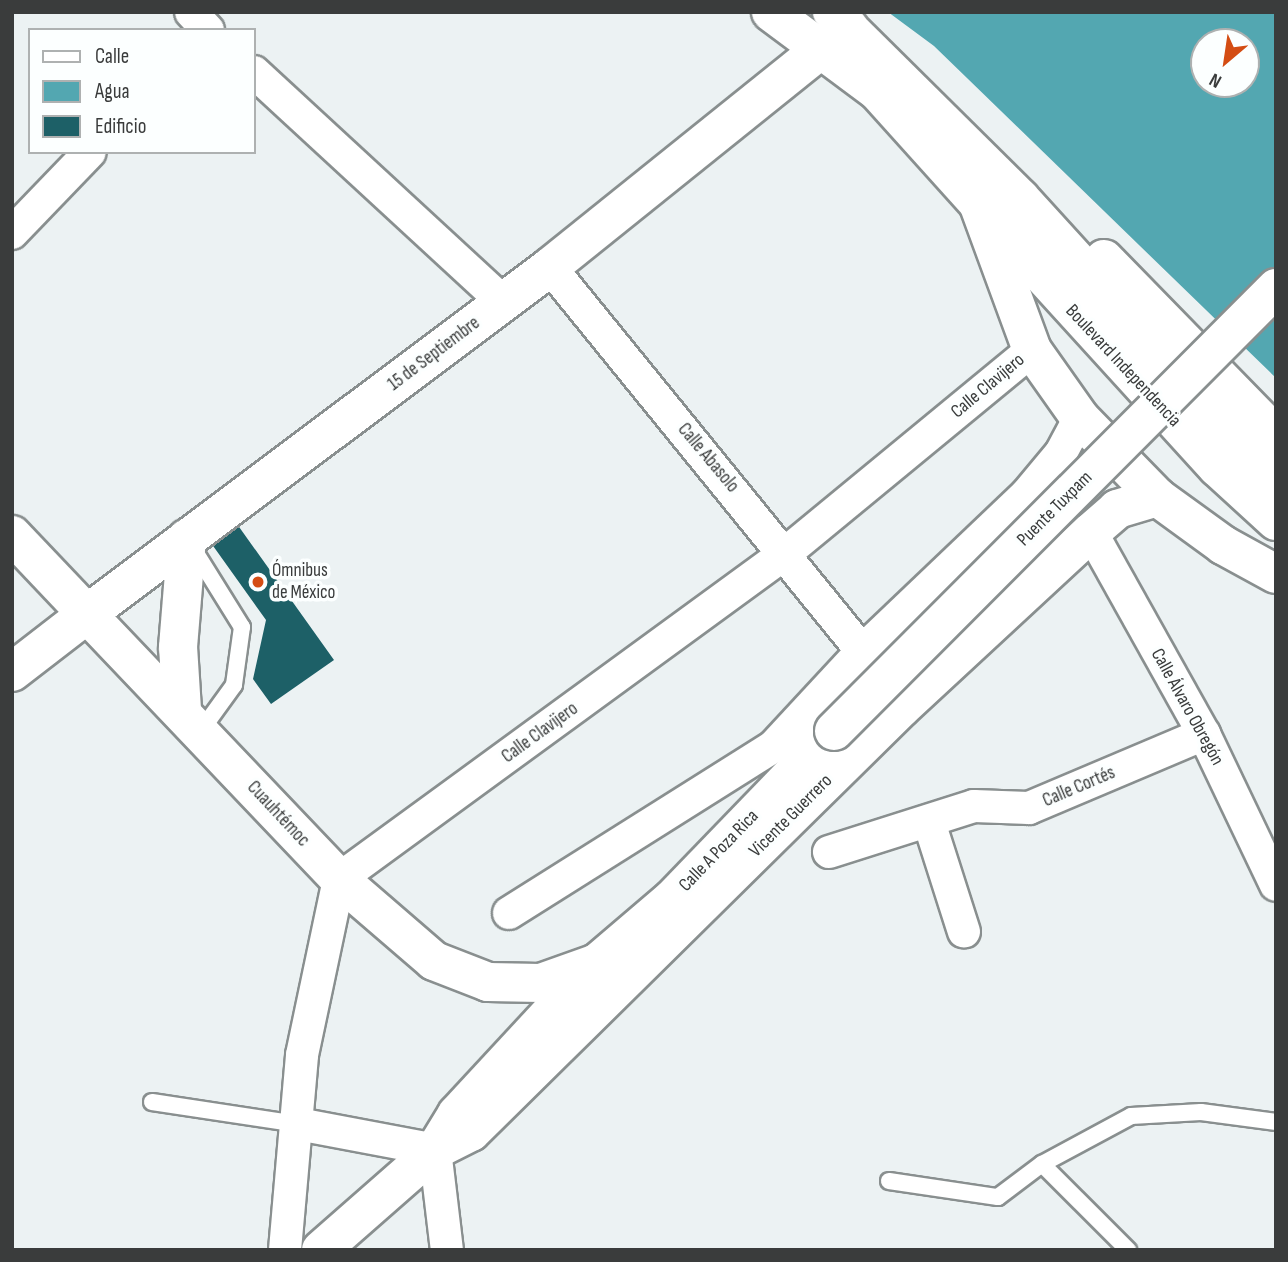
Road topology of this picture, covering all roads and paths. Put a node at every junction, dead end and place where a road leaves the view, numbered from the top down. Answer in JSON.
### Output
{"nodes":[{"id":1,"x":191,"y":12,"type":"edge"},
{"id":2,"x":225,"y":12,"type":"edge"},
{"id":3,"x":771,"y":12,"type":"edge"},
{"id":4,"x":841,"y":20,"type":"edge"},
{"id":5,"x":206,"y":28,"type":"edge"},
{"id":6,"x":210,"y":28,"type":"edge"},
{"id":7,"x":818,"y":52,"type":"junction"},
{"id":8,"x":256,"y":74,"type":"edge"},
{"id":9,"x":88,"y":154,"type":"edge"},
{"id":10,"x":1020,"y":198,"type":"junction"},
{"id":11,"x":978,"y":203,"type":"junction"},
{"id":12,"x":12,"y":233,"type":"edge"},
{"id":13,"x":550,"y":267,"type":"junction"},
{"id":14,"x":1276,"y":288,"type":"edge"},
{"id":15,"x":503,"y":302,"type":"junction"},
{"id":16,"x":1032,"y":350,"type":"junction"},
{"id":17,"x":1080,"y":418,"type":"junction"},
{"id":18,"x":1276,"y":435,"type":"edge"},
{"id":19,"x":1276,"y":479,"type":"edge"},
{"id":20,"x":1157,"y":497,"type":"junction"},
{"id":21,"x":1276,"y":521,"type":"edge"},
{"id":22,"x":1091,"y":533,"type":"junction"},
{"id":23,"x":12,"y":535,"type":"edge"},
{"id":24,"x":187,"y":538,"type":"junction"},
{"id":25,"x":787,"y":552,"type":"junction"},
{"id":26,"x":1276,"y":575,"type":"edge"},
{"id":27,"x":87,"y":614,"type":"junction"},
{"id":28,"x":862,"y":651,"type":"junction"},
{"id":29,"x":12,"y":672,"type":"edge"},
{"id":30,"x":191,"y":721,"type":"junction"},
{"id":31,"x":834,"y":731,"type":"joint"},
{"id":32,"x":1204,"y":734,"type":"junction"},
{"id":33,"x":929,"y":822,"type":"junction"},
{"id":34,"x":828,"y":852,"type":"dead end"},
{"id":35,"x":339,"y":878,"type":"junction"},
{"id":36,"x":1276,"y":885,"type":"edge"},
{"id":37,"x":509,"y":913,"type":"dead end"},
{"id":38,"x":964,"y":932,"type":"dead end"},
{"id":39,"x":597,"y":963,"type":"junction"},
{"id":40,"x":152,"y":1102,"type":"dead end"},
{"id":41,"x":1276,"y":1122,"type":"edge"},
{"id":42,"x":298,"y":1124,"type":"junction"},
{"id":43,"x":435,"y":1150,"type":"junction"},
{"id":44,"x":1042,"y":1164,"type":"junction"},
{"id":45,"x":889,"y":1181,"type":"dead end"},
{"id":46,"x":285,"y":1250,"type":"edge"},
{"id":47,"x":321,"y":1250,"type":"edge"},
{"id":48,"x":447,"y":1250,"type":"edge"},
{"id":49,"x":1128,"y":1250,"type":"edge"}],
"edges":[{"from":1,"to":5,"type":"street"},
{"from":2,"to":6,"type":"street"},
{"from":3,"to":7,"type":"main road","name":"Boulevard Independencia"},
{"from":4,"to":7,"type":"main road","name":"15 de Septiembre"},
{"from":4,"to":10,"type":"main road","name":"Boulevard Independencia"},
{"from":7,"to":11,"type":"main road","name":"Boulevard Independencia"},
{"from":7,"to":13,"type":"main road","name":"15 de Septiembre"},
{"from":8,"to":15,"type":"street"},
{"from":9,"to":12,"type":"street"},
{"from":10,"to":18,"type":"main road","name":"Boulevard Independencia"},
{"from":10,"to":19,"type":"main road","name":"Boulevard Independencia"},
{"from":11,"to":16,"type":"main road","name":"Boulevard Independencia"},
{"from":11,"to":21,"type":"main road","name":"Boulevard Independencia"},
{"from":13,"to":15,"type":"main road","name":"15 de Septiembre"},
{"from":13,"to":25,"type":"street","name":"Calle Abasolo"},
{"from":14,"to":31,"type":"main road","name":"Puente Tuxpam","bridge":true},
{"from":15,"to":24,"type":"main road","name":"15 de Septiembre"},
{"from":16,"to":17,"type":"main road","name":"Boulevard Independencia"},
{"from":16,"to":25,"type":"street","name":"Calle Clavijero"},
{"from":17,"to":20,"type":"main road","name":"Boulevard Independencia"},
{"from":17,"to":28,"type":"street"},
{"from":20,"to":22,"type":"main road","name":"Vicente Guerrero"},
{"from":20,"to":26,"type":"main road","name":"Boulevard Independencia"},
{"from":22,"to":32,"type":"street","name":"Calle Álvaro Obregón"},
{"from":22,"to":43,"type":"main road","name":"Vicente Guerrero"},
{"from":23,"to":27,"type":"main road","name":"Cuauhtémoc"},
{"from":24,"to":27,"type":"main road","name":"15 de Septiembre"},
{"from":24,"to":30,"type":"main road"},
{"from":24,"to":30,"type":"lane"},
{"from":25,"to":28,"type":"street","name":"Calle Abasolo"},
{"from":25,"to":35,"type":"street","name":"Calle Clavijero"},
{"from":27,"to":29,"type":"main road","name":"15 de Septiembre"},
{"from":27,"to":30,"type":"main road","name":"Cuauhtémoc"},
{"from":28,"to":37,"type":"street"},
{"from":30,"to":35,"type":"main road","name":"Cuauhtémoc"},
{"from":31,"to":39,"type":"main road","name":"Calle A Poza Rica"},
{"from":32,"to":33,"type":"street","name":"Calle Cortés"},
{"from":32,"to":36,"type":"street","name":"Calle Álvaro Obregón"},
{"from":33,"to":34,"type":"street","name":"Calle Cortés"},
{"from":33,"to":38,"type":"street"},
{"from":35,"to":39,"type":"main road","name":"Cuauhtémoc"},
{"from":35,"to":42,"type":"street"},
{"from":39,"to":43,"type":"main road"},
{"from":40,"to":42,"type":"lane"},
{"from":41,"to":44,"type":"lane"},
{"from":42,"to":43,"type":"street"},
{"from":42,"to":46,"type":"street"},
{"from":43,"to":47,"type":"main road"},
{"from":43,"to":48,"type":"street"},
{"from":44,"to":45,"type":"lane"},
{"from":44,"to":49,"type":"lane"}]}
